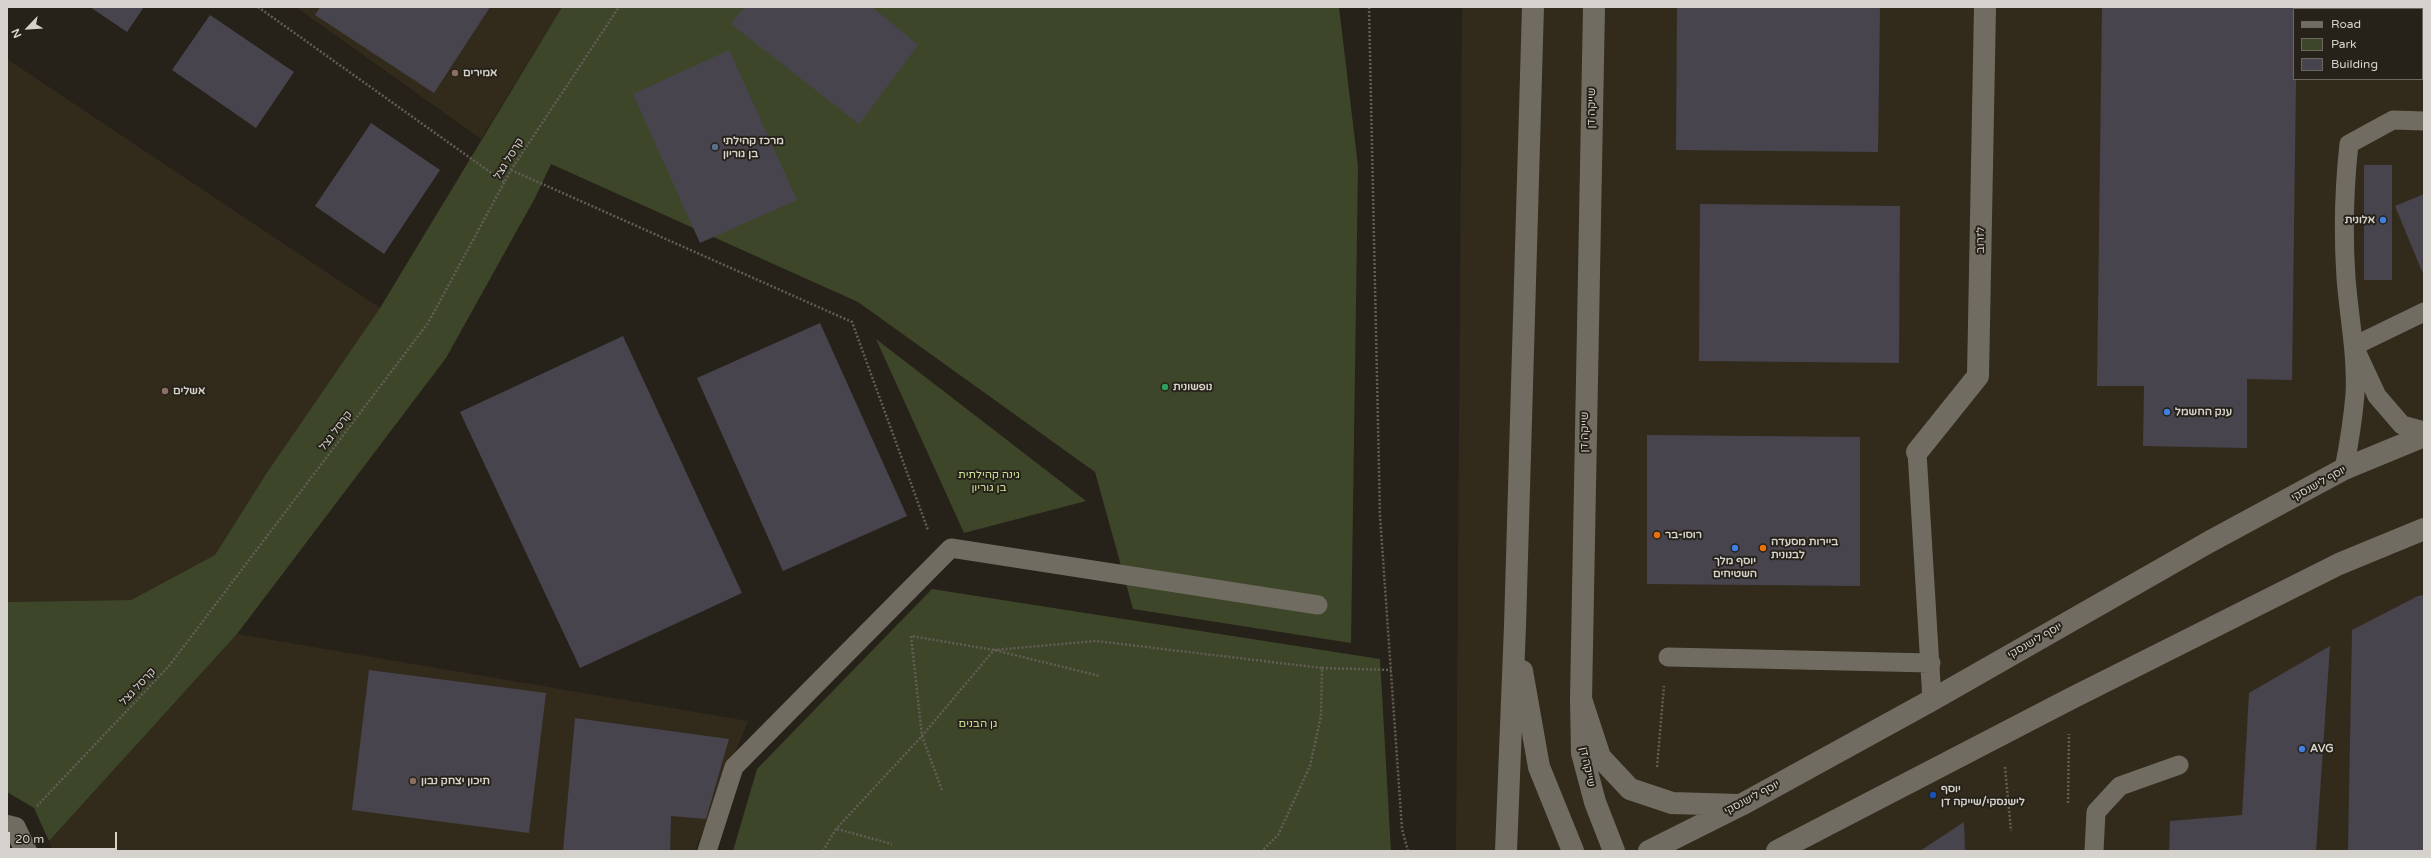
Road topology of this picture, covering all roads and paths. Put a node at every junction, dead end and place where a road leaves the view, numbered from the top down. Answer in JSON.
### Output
{"nodes":[{"id":1,"x":258,"y":7,"type":"edge"},
{"id":2,"x":619,"y":7,"type":"edge"},
{"id":3,"x":1368,"y":7,"type":"edge"},
{"id":4,"x":1533,"y":7,"type":"edge"},
{"id":5,"x":1594,"y":7,"type":"edge"},
{"id":6,"x":1984,"y":7,"type":"edge"},
{"id":7,"x":2424,"y":121,"type":"edge"},
{"id":8,"x":511,"y":170,"type":"junction"},
{"id":9,"x":504,"y":182,"type":"junction"},
{"id":10,"x":2424,"y":312,"type":"edge"},
{"id":11,"x":2354,"y":346,"type":"junction"},
{"id":12,"x":2424,"y":431,"type":"edge"},
{"id":13,"x":2424,"y":436,"type":"edge"},
{"id":14,"x":1917,"y":452,"type":"joint"},
{"id":15,"x":2344,"y":469,"type":"junction"},
{"id":16,"x":2424,"y":529,"type":"edge"},
{"id":17,"x":939,"y":560,"type":"junction"},
{"id":18,"x":1318,"y":605,"type":"dead end"},
{"id":19,"x":1515,"y":626,"type":"junction"},
{"id":20,"x":994,"y":650,"type":"junction"},
{"id":21,"x":1668,"y":657,"type":"joint"},
{"id":22,"x":1931,"y":663,"type":"junction"},
{"id":23,"x":1322,"y":668,"type":"junction"},
{"id":24,"x":1391,"y":670,"type":"junction"},
{"id":25,"x":1100,"y":676,"type":"dead end"},
{"id":26,"x":1580,"y":698,"type":"junction"},
{"id":27,"x":2070,"y":699,"type":"junction"},
{"id":28,"x":1932,"y":700,"type":"junction"},
{"id":29,"x":2003,"y":735,"type":"junction"},
{"id":30,"x":922,"y":736,"type":"junction"},
{"id":31,"x":1658,"y":743,"type":"dead end"},
{"id":32,"x":2179,"y":765,"type":"dead end"},
{"id":33,"x":942,"y":790,"type":"dead end"},
{"id":34,"x":1741,"y":805,"type":"junction"},
{"id":35,"x":2068,"y":805,"type":"dead end"},
{"id":36,"x":11,"y":827,"type":"edge"},
{"id":37,"x":1824,"y":827,"type":"junction"},
{"id":38,"x":836,"y":829,"type":"junction"},
{"id":39,"x":2011,"y":831,"type":"dead end"},
{"id":40,"x":892,"y":844,"type":"dead end"},
{"id":41,"x":26,"y":851,"type":"edge"},
{"id":42,"x":707,"y":851,"type":"edge"},
{"id":43,"x":823,"y":851,"type":"edge"},
{"id":44,"x":1262,"y":851,"type":"edge"},
{"id":45,"x":1408,"y":851,"type":"edge"},
{"id":46,"x":1506,"y":851,"type":"edge"},
{"id":47,"x":1573,"y":851,"type":"edge"},
{"id":48,"x":1614,"y":851,"type":"edge"},
{"id":49,"x":1649,"y":851,"type":"edge"},
{"id":50,"x":1778,"y":851,"type":"edge"},
{"id":51,"x":1793,"y":851,"type":"edge"},
{"id":52,"x":2094,"y":851,"type":"edge"}],
"edges":[{"from":1,"to":9,"type":"path"},
{"from":2,"to":8,"type":"path","name":"קרסל גצל"},
{"from":3,"to":24,"type":"path"},
{"from":4,"to":19,"type":"street"},
{"from":5,"to":26,"type":"street","name":"שייקה דן"},
{"from":6,"to":14,"type":"street","name":"לזרוב"},
{"from":7,"to":11,"type":"lane"},
{"from":8,"to":9,"type":"path","name":"קרסל גצל"},
{"from":8,"to":17,"type":"path"},
{"from":9,"to":36,"type":"path","name":"קרסל גצל"},
{"from":10,"to":11,"type":"lane"},
{"from":11,"to":12,"type":"lane"},
{"from":11,"to":15,"type":"lane"},
{"from":13,"to":15,"type":"street","name":"יוסף לישנסקי"},
{"from":14,"to":22,"type":"lane"},
{"from":15,"to":28,"type":"street","name":"יוסף לישנסקי"},
{"from":16,"to":27,"type":"street"},
{"from":17,"to":18,"type":"lane"},
{"from":17,"to":42,"type":"lane"},
{"from":19,"to":46,"type":"street"},
{"from":19,"to":47,"type":"street"},
{"from":20,"to":23,"type":"path"},
{"from":20,"to":25,"type":"path"},
{"from":20,"to":30,"type":"path"},
{"from":20,"to":30,"type":"path"},
{"from":21,"to":22,"type":"lane"},
{"from":21,"to":31,"type":"path"},
{"from":22,"to":28,"type":"lane"},
{"from":23,"to":24,"type":"path"},
{"from":23,"to":44,"type":"path"},
{"from":24,"to":45,"type":"path"},
{"from":26,"to":34,"type":"street"},
{"from":26,"to":48,"type":"street","name":"שייקה דן"},
{"from":27,"to":29,"type":"street"},
{"from":27,"to":35,"type":"path"},
{"from":28,"to":34,"type":"street","name":"יוסף לישנסקי"},
{"from":29,"to":37,"type":"street"},
{"from":29,"to":39,"type":"path"},
{"from":30,"to":33,"type":"path"},
{"from":30,"to":38,"type":"path"},
{"from":32,"to":52,"type":"lane"},
{"from":34,"to":49,"type":"street","name":"יוסף לישנסקי"},
{"from":36,"to":41,"type":"street"},
{"from":37,"to":50,"type":"street"},
{"from":37,"to":51,"type":"lane"},
{"from":38,"to":40,"type":"path"},
{"from":38,"to":43,"type":"path"}]}
